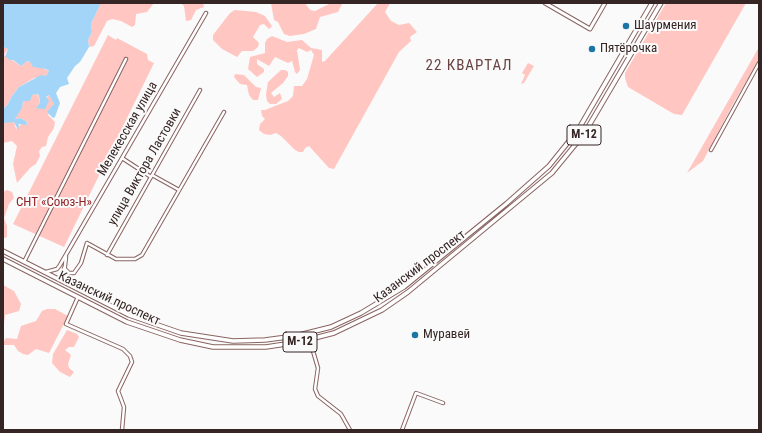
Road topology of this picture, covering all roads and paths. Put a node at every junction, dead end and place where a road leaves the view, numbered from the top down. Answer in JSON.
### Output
{"nodes":[{"id":1,"x":545,"y":3,"type":"edge"},
{"id":2,"x":605,"y":3,"type":"edge"},
{"id":3,"x":652,"y":3,"type":"edge"},
{"id":4,"x":661,"y":3,"type":"edge"},
{"id":5,"x":206,"y":13,"type":"dead end"},
{"id":6,"x":126,"y":59,"type":"dead end"},
{"id":7,"x":759,"y":64,"type":"edge"},
{"id":8,"x":200,"y":90,"type":"dead end"},
{"id":9,"x":224,"y":112,"type":"dead end"},
{"id":10,"x":711,"y":150,"type":"dead end"},
{"id":11,"x":122,"y":158,"type":"junction"},
{"id":12,"x":151,"y":176,"type":"junction"},
{"id":13,"x":179,"y":190,"type":"junction"},
{"id":14,"x":470,"y":234,"type":"junction"},
{"id":15,"x":473,"y":239,"type":"junction"},
{"id":16,"x":3,"y":251,"type":"edge"},
{"id":17,"x":67,"y":254,"type":"junction"},
{"id":18,"x":108,"y":254,"type":"junction"},
{"id":19,"x":3,"y":259,"type":"edge"},
{"id":20,"x":24,"y":262,"type":"junction"},
{"id":21,"x":64,"y":268,"type":"junction"},
{"id":22,"x":45,"y":272,"type":"junction"},
{"id":23,"x":70,"y":285,"type":"junction"},
{"id":24,"x":78,"y":298,"type":"junction"},
{"id":25,"x":299,"y":342,"type":"junction"},
{"id":26,"x":443,"y":403,"type":"dead end"},
{"id":27,"x":122,"y":430,"type":"edge"},
{"id":28,"x":350,"y":430,"type":"edge"},
{"id":29,"x":402,"y":430,"type":"edge"}],
"edges":[{"from":1,"to":2,"type":"street"},
{"from":3,"to":14,"type":"main road","name":"Казанский проспект","number":"М-12"},
{"from":4,"to":15,"type":"main road","name":"Казанский проспект","number":"М-12"},
{"from":5,"to":11,"type":"street","name":"Мелекесская улица"},
{"from":6,"to":20,"type":"street"},
{"from":7,"to":10,"type":"street"},
{"from":8,"to":12,"type":"street","name":"улица Виктора Ластовки"},
{"from":9,"to":13,"type":"street"},
{"from":11,"to":12,"type":"street"},
{"from":11,"to":17,"type":"street","name":"Мелекесская улица"},
{"from":12,"to":13,"type":"street"},
{"from":12,"to":18,"type":"street","name":"улица Виктора Ластовки"},
{"from":13,"to":18,"type":"street"},
{"from":14,"to":15,"type":"main road"},
{"from":14,"to":23,"type":"main road","name":"Казанский проспект","number":"М-12"},
{"from":15,"to":25,"type":"main road","name":"Казанский проспект","number":"М-12"},
{"from":16,"to":20,"type":"main road","name":"Казанский проспект","number":"М-12"},
{"from":17,"to":21,"type":"street"},
{"from":17,"to":22,"type":"street"},
{"from":18,"to":21,"type":"street"},
{"from":19,"to":24,"type":"main road","name":"Казанский проспект","number":"М-12"},
{"from":20,"to":22,"type":"main road","name":"Казанский проспект","number":"М-12"},
{"from":21,"to":23,"type":"street"},
{"from":22,"to":23,"type":"main road","name":"Казанский проспект","number":"М-12"},
{"from":24,"to":25,"type":"main road","name":"Казанский проспект","number":"М-12"},
{"from":24,"to":27,"type":"street"},
{"from":25,"to":28,"type":"street"},
{"from":26,"to":29,"type":"street"}]}
